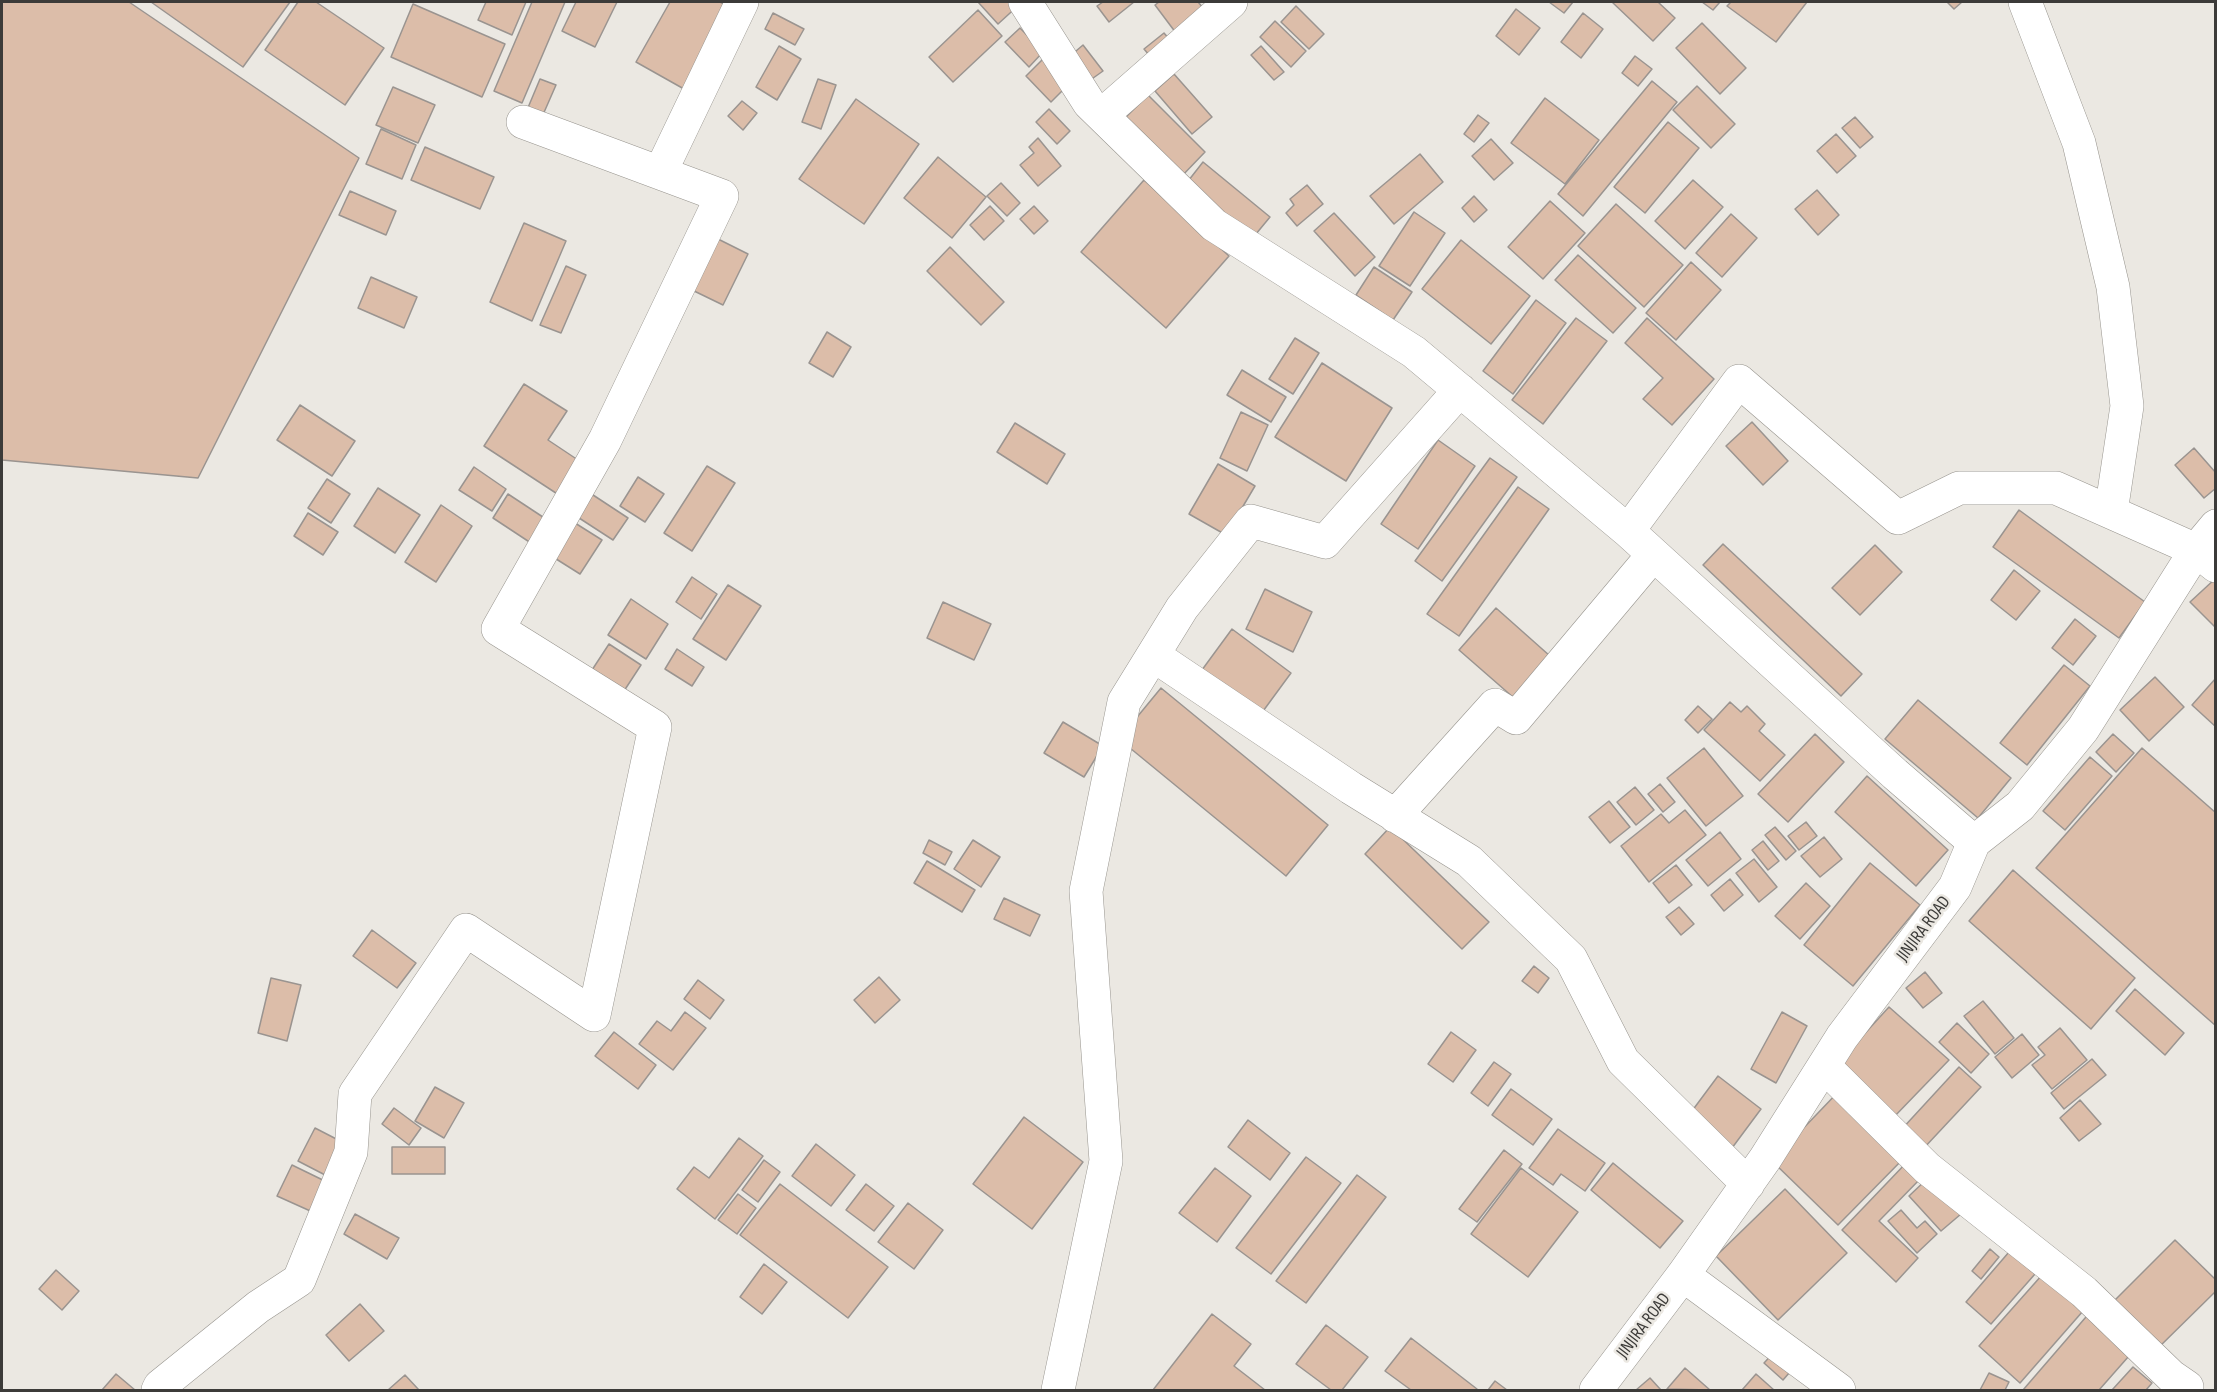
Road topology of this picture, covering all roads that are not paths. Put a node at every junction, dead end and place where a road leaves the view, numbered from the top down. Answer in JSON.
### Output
{"nodes":[{"id":1,"x":742,"y":2,"type":"edge"},
{"id":2,"x":1025,"y":2,"type":"edge"},
{"id":3,"x":1231,"y":2,"type":"edge"},
{"id":4,"x":2025,"y":2,"type":"edge"},
{"id":5,"x":1102,"y":116,"type":"junction"},
{"id":6,"x":523,"y":122,"type":"dead end"},
{"id":7,"x":660,"y":173,"type":"junction"},
{"id":8,"x":1460,"y":390,"type":"junction"},
{"id":9,"x":2111,"y":512,"type":"junction"},
{"id":10,"x":1628,"y":531,"type":"junction"},
{"id":11,"x":2209,"y":547,"type":"edge"},
{"id":12,"x":1653,"y":555,"type":"junction"},
{"id":13,"x":1153,"y":655,"type":"junction"},
{"id":14,"x":1395,"y":816,"type":"junction"},
{"id":15,"x":1974,"y":842,"type":"junction"},
{"id":16,"x":1824,"y":1066,"type":"junction"},
{"id":17,"x":1748,"y":1184,"type":"junction"},
{"id":18,"x":1683,"y":1275,"type":"junction"},
{"id":19,"x":158,"y":1390,"type":"edge"},
{"id":20,"x":1059,"y":1390,"type":"edge"},
{"id":21,"x":1596,"y":1390,"type":"edge"},
{"id":22,"x":1839,"y":1390,"type":"edge"},
{"id":23,"x":2184,"y":1390,"type":"edge"}],
"edges":[{"from":1,"to":7,"type":"street"},
{"from":2,"to":5,"type":"street"},
{"from":3,"to":5,"type":"street"},
{"from":4,"to":9,"type":"street"},
{"from":5,"to":8,"type":"street"},
{"from":6,"to":7,"type":"street"},
{"from":7,"to":19,"type":"street"},
{"from":8,"to":10,"type":"street"},
{"from":8,"to":13,"type":"street"},
{"from":9,"to":10,"type":"street"},
{"from":9,"to":11,"type":"street"},
{"from":10,"to":12,"type":"street"},
{"from":11,"to":15,"type":"street"},
{"from":12,"to":14,"type":"street"},
{"from":12,"to":15,"type":"street"},
{"from":13,"to":14,"type":"street"},
{"from":13,"to":20,"type":"street"},
{"from":14,"to":17,"type":"street"},
{"from":15,"to":16,"type":"street","name":"JINJIRA ROAD"},
{"from":16,"to":17,"type":"street","name":"JINJIRA ROAD"},
{"from":16,"to":23,"type":"street"},
{"from":17,"to":18,"type":"street","name":"JINJIRA ROAD"},
{"from":18,"to":21,"type":"street","name":"JINJIRA ROAD"},
{"from":18,"to":22,"type":"street"}]}
